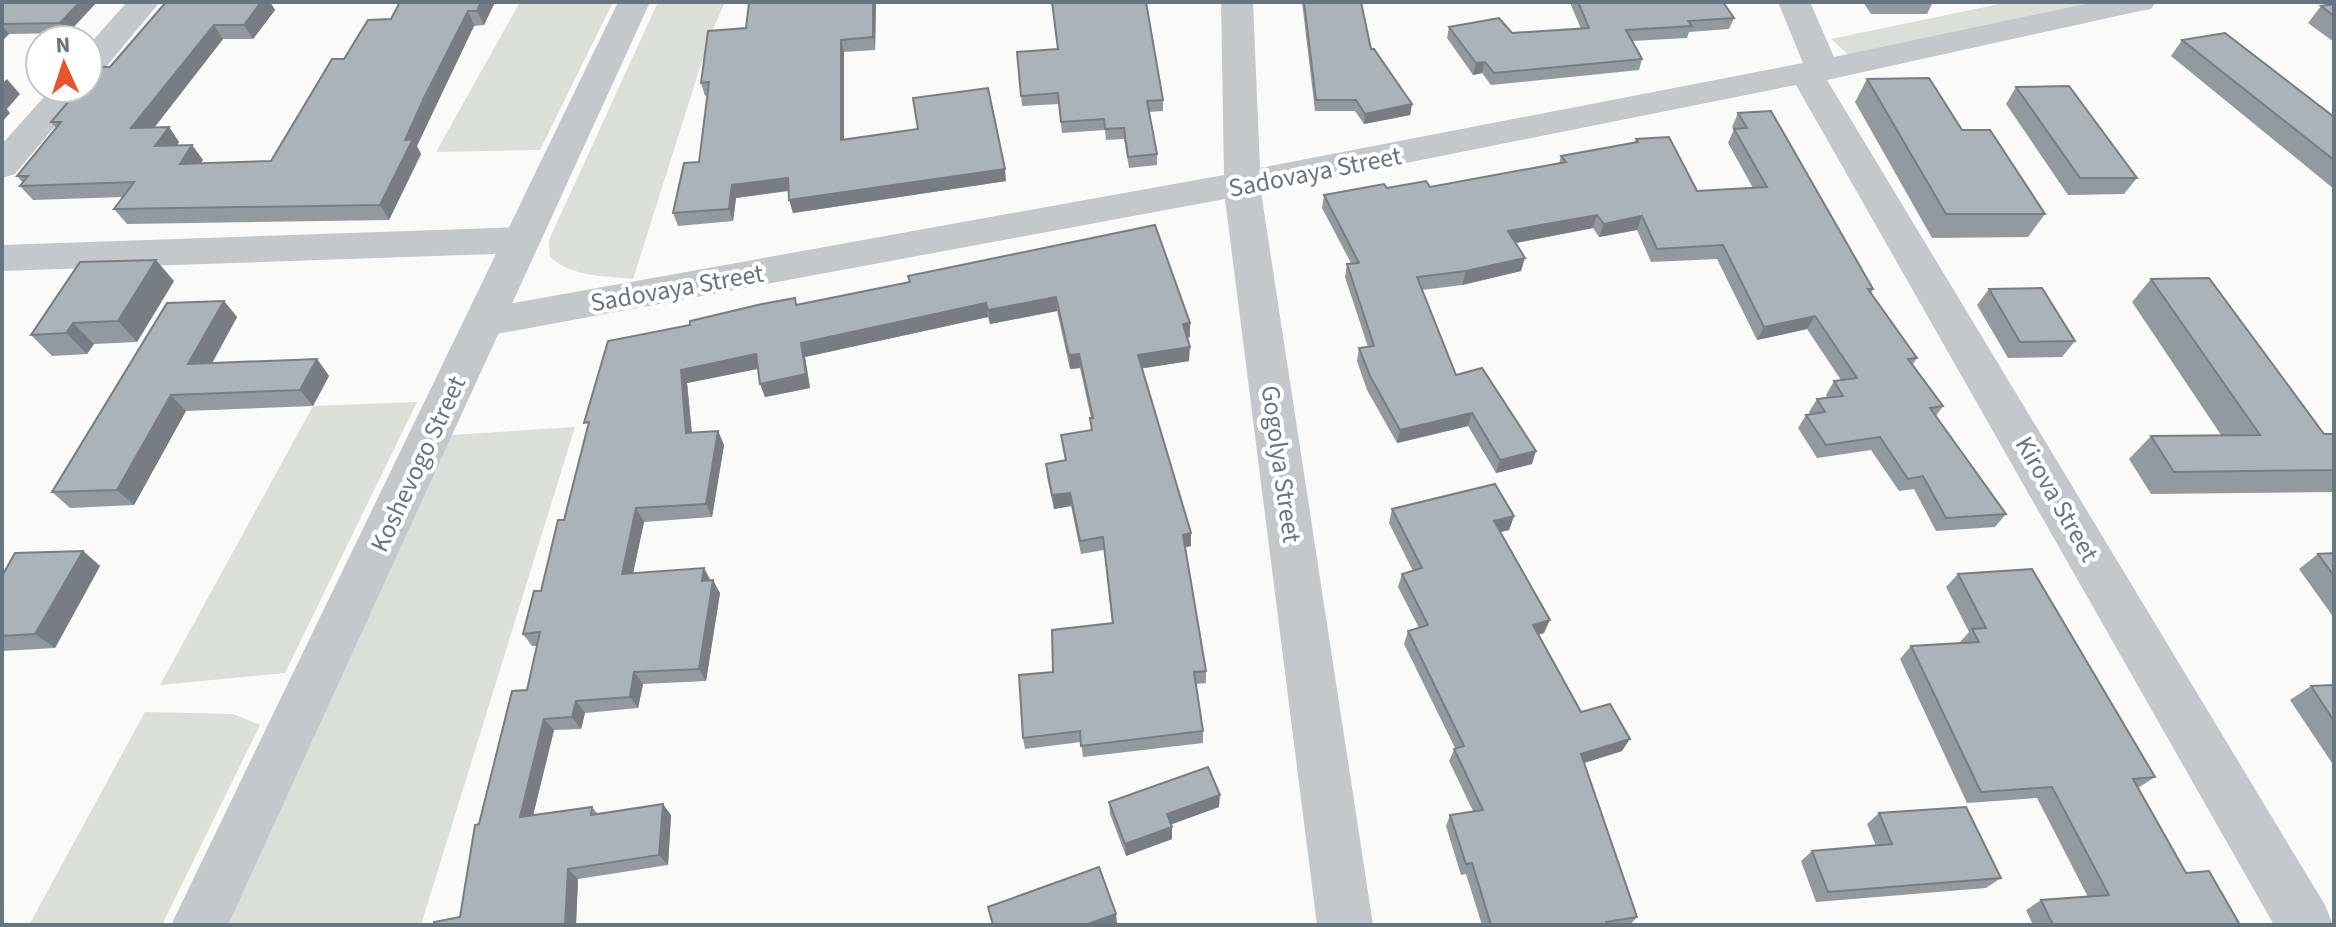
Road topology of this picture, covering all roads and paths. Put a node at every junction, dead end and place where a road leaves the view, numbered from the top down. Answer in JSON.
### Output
{"nodes":[{"id":1,"x":144,"y":2,"type":"edge"},
{"id":2,"x":634,"y":2,"type":"edge"},
{"id":3,"x":1237,"y":2,"type":"edge"},
{"id":4,"x":1794,"y":2,"type":"edge"},
{"id":5,"x":2140,"y":2,"type":"edge"},
{"id":6,"x":104,"y":48,"type":"edge"},
{"id":7,"x":1815,"y":73,"type":"junction"},
{"id":8,"x":56,"y":104,"type":"edge"},
{"id":9,"x":2,"y":166,"type":"edge"},
{"id":10,"x":1242,"y":186,"type":"junction"},
{"id":11,"x":522,"y":240,"type":"junction"},
{"id":12,"x":2,"y":258,"type":"edge"},
{"id":13,"x":486,"y":322,"type":"junction"},
{"id":14,"x":199,"y":925,"type":"edge"},
{"id":15,"x":1345,"y":925,"type":"edge"},
{"id":16,"x":2305,"y":925,"type":"edge"}],
"edges":[{"from":1,"to":6,"type":"street"},
{"from":2,"to":11,"type":"street","name":"Koshevogo Street"},
{"from":3,"to":10,"type":"street","name":"Gogolya Street"},
{"from":4,"to":7,"type":"street","name":"Kirova Street"},
{"from":5,"to":7,"type":"street","name":"Sadovaya Street"},
{"from":7,"to":10,"type":"street","name":"Sadovaya Street"},
{"from":7,"to":16,"type":"street","name":"Kirova Street"},
{"from":8,"to":9,"type":"street"},
{"from":10,"to":13,"type":"street","name":"Sadovaya Street"},
{"from":10,"to":15,"type":"street","name":"Gogolya Street"},
{"from":11,"to":12,"type":"street"},
{"from":11,"to":13,"type":"street","name":"Koshevogo Street"},
{"from":13,"to":14,"type":"street","name":"Koshevogo Street"}]}
